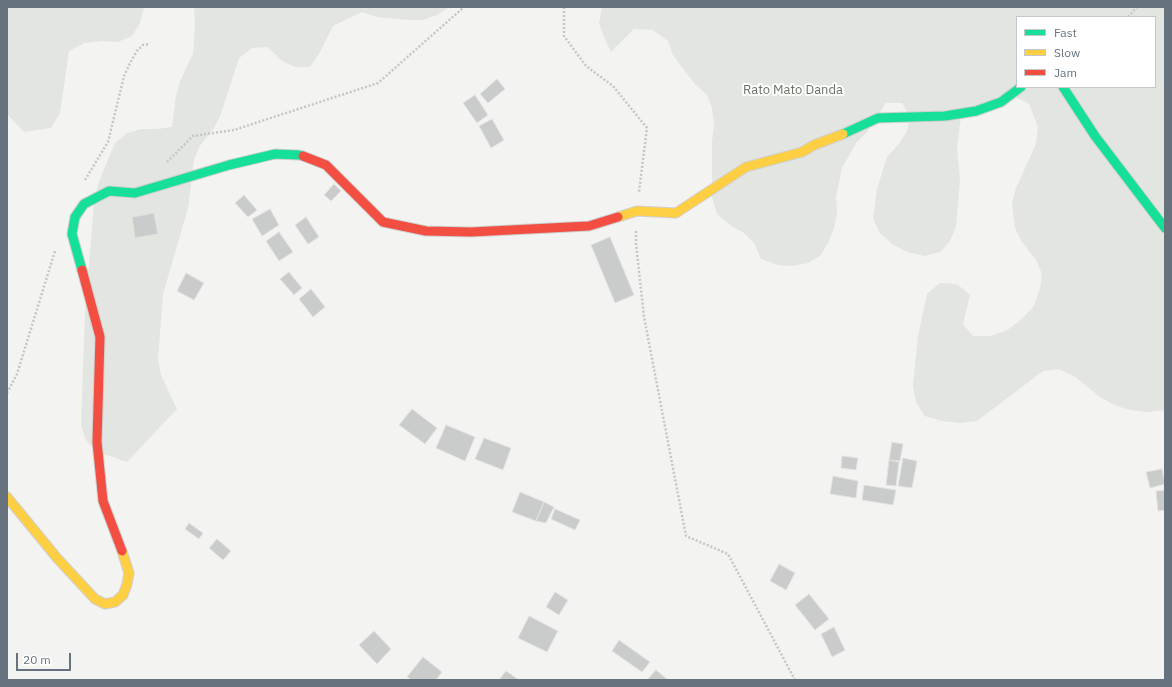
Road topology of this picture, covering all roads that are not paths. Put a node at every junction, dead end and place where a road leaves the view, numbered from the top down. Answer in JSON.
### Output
{"nodes":[{"id":1,"x":1019,"y":88,"type":"edge"},
{"id":2,"x":1064,"y":88,"type":"edge"},
{"id":3,"x":1165,"y":228,"type":"edge"},
{"id":4,"x":7,"y":497,"type":"edge"}],
"edges":[{"from":1,"to":4,"type":"street"},
{"from":2,"to":3,"type":"street"}]}
